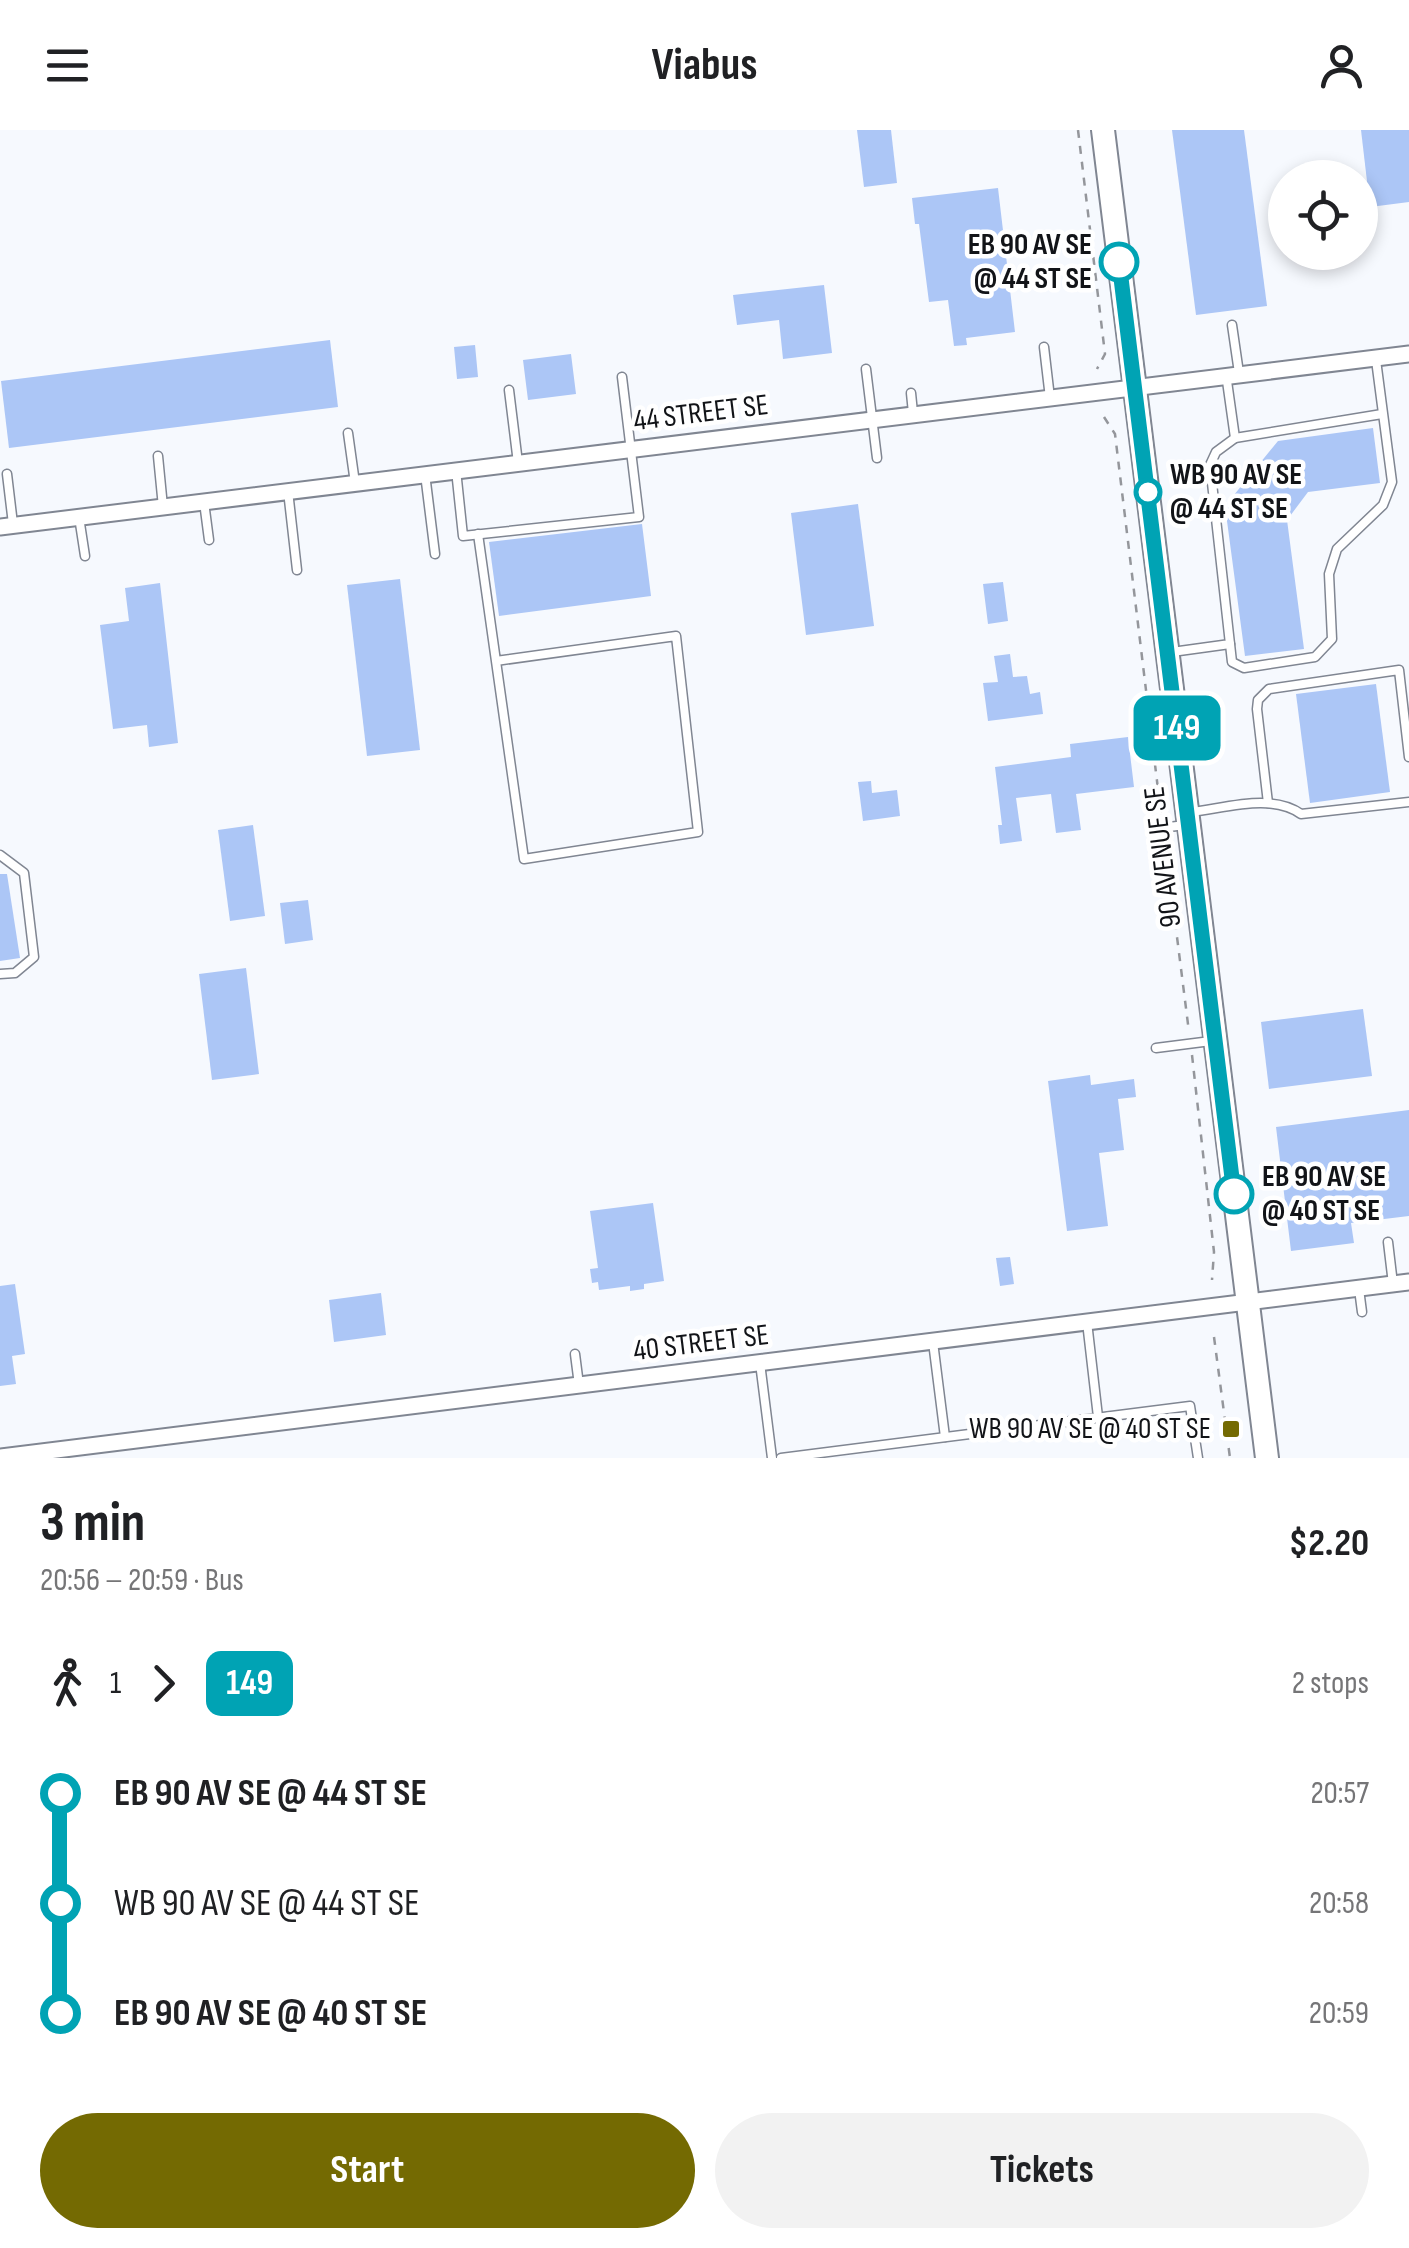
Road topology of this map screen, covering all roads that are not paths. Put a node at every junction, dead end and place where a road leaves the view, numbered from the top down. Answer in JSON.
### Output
{"nodes":[{"id":1,"x":1103,"y":130,"type":"edge"},
{"id":2,"x":1232,"y":325,"type":"dead end"},
{"id":3,"x":1044,"y":347,"type":"dead end"},
{"id":4,"x":1409,"y":354,"type":"edge"},
{"id":5,"x":1376,"y":358,"type":"junction"},
{"id":6,"x":866,"y":368,"type":"dead end"},
{"id":7,"x":1233,"y":374,"type":"junction"},
{"id":8,"x":622,"y":377,"type":"dead end"},
{"id":9,"x":1135,"y":387,"type":"junction"},
{"id":10,"x":509,"y":390,"type":"dead end"},
{"id":11,"x":911,"y":393,"type":"dead end"},
{"id":12,"x":1050,"y":398,"type":"junction"},
{"id":13,"x":914,"y":414,"type":"junction"},
{"id":14,"x":1382,"y":414,"type":"junction"},
{"id":15,"x":872,"y":420,"type":"junction"},
{"id":16,"x":348,"y":433,"type":"dead end"},
{"id":17,"x":1236,"y":438,"type":"junction"},
{"id":18,"x":630,"y":449,"type":"junction"},
{"id":19,"x":158,"y":456,"type":"dead end"},
{"id":20,"x":876,"y":458,"type":"dead end"},
{"id":21,"x":518,"y":463,"type":"junction"},
{"id":22,"x":456,"y":470,"type":"junction"},
{"id":23,"x":8,"y":474,"type":"dead end"},
{"id":24,"x":425,"y":474,"type":"junction"},
{"id":25,"x":355,"y":483,"type":"junction"},
{"id":26,"x":288,"y":492,"type":"junction"},
{"id":27,"x":204,"y":502,"type":"junction"},
{"id":28,"x":163,"y":507,"type":"junction"},
{"id":29,"x":79,"y":518,"type":"junction"},
{"id":30,"x":7,"y":527,"type":"edge"},
{"id":31,"x":478,"y":534,"type":"junction"},
{"id":32,"x":209,"y":540,"type":"dead end"},
{"id":33,"x":435,"y":554,"type":"dead end"},
{"id":34,"x":85,"y":556,"type":"dead end"},
{"id":35,"x":297,"y":570,"type":"dead end"},
{"id":36,"x":1230,"y":644,"type":"junction"},
{"id":37,"x":1168,"y":652,"type":"junction"},
{"id":38,"x":496,"y":662,"type":"junction"},
{"id":39,"x":1409,"y":756,"type":"edge"},
{"id":40,"x":1409,"y":802,"type":"edge"},
{"id":41,"x":1268,"y":803,"type":"junction"},
{"id":42,"x":1188,"y":819,"type":"junction"},
{"id":43,"x":1158,"y":828,"type":"road end"},
{"id":44,"x":0,"y":854,"type":"edge"},
{"id":45,"x":0,"y":974,"type":"edge"},
{"id":46,"x":1216,"y":1041,"type":"junction"},
{"id":47,"x":1156,"y":1048,"type":"dead end"},
{"id":48,"x":1388,"y":1242,"type":"dead end"},
{"id":49,"x":1401,"y":1284,"type":"edge"},
{"id":50,"x":1359,"y":1288,"type":"junction"},
{"id":51,"x":1248,"y":1302,"type":"junction"},
{"id":52,"x":1362,"y":1312,"type":"dead end"},
{"id":53,"x":1087,"y":1322,"type":"junction"},
{"id":54,"x":933,"y":1342,"type":"junction"},
{"id":55,"x":575,"y":1354,"type":"dead end"},
{"id":56,"x":760,"y":1363,"type":"junction"},
{"id":57,"x":579,"y":1386,"type":"junction"},
{"id":58,"x":1098,"y":1418,"type":"junction"},
{"id":59,"x":945,"y":1437,"type":"junction"},
{"id":60,"x":0,"y":1457,"type":"edge"},
{"id":61,"x":772,"y":1458,"type":"edge"},
{"id":62,"x":781,"y":1458,"type":"edge"},
{"id":63,"x":1198,"y":1458,"type":"edge"},
{"id":64,"x":1267,"y":1458,"type":"edge"}],
"edges":[{"from":1,"to":9,"type":"street","name":"90 AVENUE SE"},
{"from":2,"to":7,"type":"lane"},
{"from":3,"to":12,"type":"lane"},
{"from":4,"to":5,"type":"street","name":"44 STREET SE"},
{"from":5,"to":7,"type":"street","name":"44 STREET SE"},
{"from":5,"to":14,"type":"lane"},
{"from":6,"to":15,"type":"lane"},
{"from":7,"to":9,"type":"street","name":"44 STREET SE"},
{"from":7,"to":17,"type":"lane"},
{"from":8,"to":18,"type":"lane"},
{"from":9,"to":12,"type":"street","name":"44 STREET SE"},
{"from":9,"to":37,"type":"street","name":"90 AVENUE SE"},
{"from":10,"to":21,"type":"lane"},
{"from":11,"to":13,"type":"lane"},
{"from":12,"to":13,"type":"street","name":"44 STREET SE"},
{"from":13,"to":15,"type":"street","name":"44 STREET SE"},
{"from":14,"to":17,"type":"lane"},
{"from":14,"to":36,"type":"lane"},
{"from":15,"to":18,"type":"street","name":"44 STREET SE"},
{"from":15,"to":20,"type":"lane"},
{"from":16,"to":25,"type":"lane"},
{"from":17,"to":36,"type":"lane"},
{"from":18,"to":21,"type":"street","name":"44 STREET SE"},
{"from":18,"to":31,"type":"lane"},
{"from":19,"to":28,"type":"lane"},
{"from":21,"to":22,"type":"street","name":"44 STREET SE"},
{"from":22,"to":24,"type":"street","name":"44 STREET SE"},
{"from":22,"to":31,"type":"lane"},
{"from":23,"to":30,"type":"lane"},
{"from":24,"to":25,"type":"street","name":"44 STREET SE"},
{"from":24,"to":33,"type":"lane"},
{"from":25,"to":26,"type":"street","name":"44 STREET SE"},
{"from":26,"to":27,"type":"street","name":"44 STREET SE"},
{"from":26,"to":35,"type":"lane"},
{"from":27,"to":28,"type":"street","name":"44 STREET SE"},
{"from":27,"to":32,"type":"lane"},
{"from":28,"to":29,"type":"street","name":"44 STREET SE"},
{"from":29,"to":30,"type":"street","name":"44 STREET SE"},
{"from":29,"to":34,"type":"lane"},
{"from":31,"to":38,"type":"lane"},
{"from":36,"to":37,"type":"lane"},
{"from":37,"to":42,"type":"street","name":"90 AVENUE SE"},
{"from":38,"to":38,"type":"lane"},
{"from":39,"to":41,"type":"lane"},
{"from":40,"to":41,"type":"lane"},
{"from":41,"to":42,"type":"lane"},
{"from":42,"to":43,"type":"lane"},
{"from":42,"to":46,"type":"street","name":"90 AVENUE SE"},
{"from":44,"to":45,"type":"lane"},
{"from":46,"to":47,"type":"lane"},
{"from":46,"to":51,"type":"street","name":"90 AVENUE SE"},
{"from":48,"to":49,"type":"lane"},
{"from":49,"to":50,"type":"street","name":"40 STREET SE"},
{"from":50,"to":51,"type":"street","name":"40 STREET SE"},
{"from":50,"to":52,"type":"lane"},
{"from":51,"to":53,"type":"street","name":"40 STREET SE"},
{"from":51,"to":64,"type":"street","name":"90 AVENUE SE"},
{"from":53,"to":54,"type":"street","name":"40 STREET SE"},
{"from":53,"to":58,"type":"lane"},
{"from":54,"to":56,"type":"street","name":"40 STREET SE"},
{"from":54,"to":59,"type":"lane"},
{"from":55,"to":57,"type":"lane"},
{"from":56,"to":57,"type":"street","name":"40 STREET SE"},
{"from":56,"to":61,"type":"lane"},
{"from":57,"to":60,"type":"street","name":"40 STREET SE"},
{"from":58,"to":59,"type":"lane"},
{"from":58,"to":63,"type":"lane"},
{"from":59,"to":62,"type":"lane"}]}
